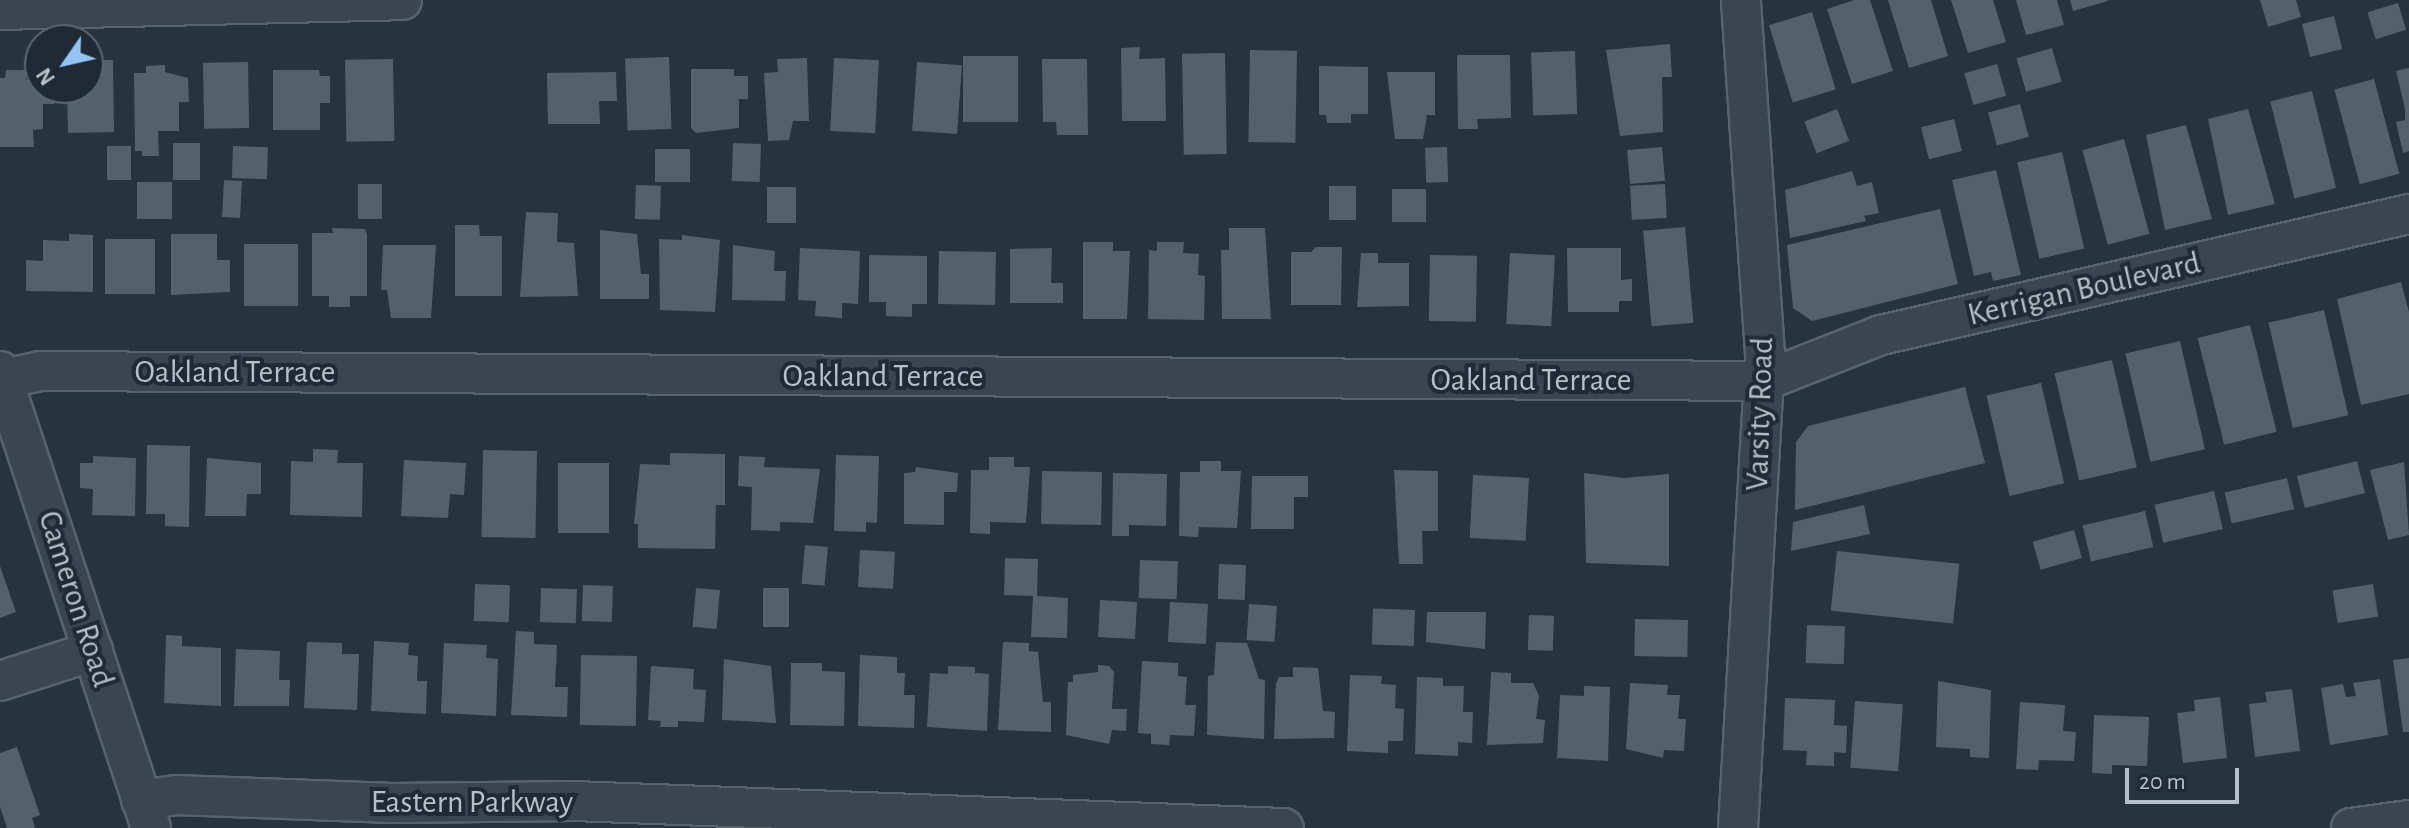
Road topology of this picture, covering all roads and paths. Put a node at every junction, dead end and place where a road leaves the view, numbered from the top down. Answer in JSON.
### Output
{"nodes":[{"id":1,"x":402,"y":0,"type":"edge"},
{"id":2,"x":1741,"y":0,"type":"edge"},
{"id":3,"x":0,"y":10,"type":"edge"},
{"id":4,"x":2409,"y":214,"type":"edge"},
{"id":5,"x":2,"y":375,"type":"edge"},
{"id":6,"x":1764,"y":381,"type":"junction"},
{"id":7,"x":93,"y":651,"type":"junction"},
{"id":8,"x":0,"y":681,"type":"edge"},
{"id":9,"x":146,"y":814,"type":"edge"},
{"id":10,"x":404,"y":815,"type":"edge"},
{"id":11,"x":564,"y":815,"type":"edge"},
{"id":12,"x":2409,"y":820,"type":"edge"},
{"id":13,"x":1283,"y":828,"type":"edge"},
{"id":14,"x":1738,"y":828,"type":"edge"},
{"id":15,"x":2351,"y":828,"type":"edge"}],
"edges":[{"from":1,"to":3,"type":"street"},
{"from":2,"to":6,"type":"street","name":"Varsity Road"},
{"from":4,"to":6,"type":"street","name":"Kerrigan Boulevard"},
{"from":5,"to":6,"type":"street","name":"Oakland Terrace"},
{"from":5,"to":7,"type":"street","name":"Cameron Road"},
{"from":6,"to":14,"type":"street","name":"Varsity Road"},
{"from":7,"to":8,"type":"street"},
{"from":7,"to":9,"type":"street","name":"Cameron Road"},
{"from":9,"to":10,"type":"street","name":"Eastern Parkway"},
{"from":10,"to":11,"type":"street","name":"Eastern Parkway"},
{"from":11,"to":13,"type":"street","name":"Eastern Parkway"},
{"from":12,"to":15,"type":"street"}]}
